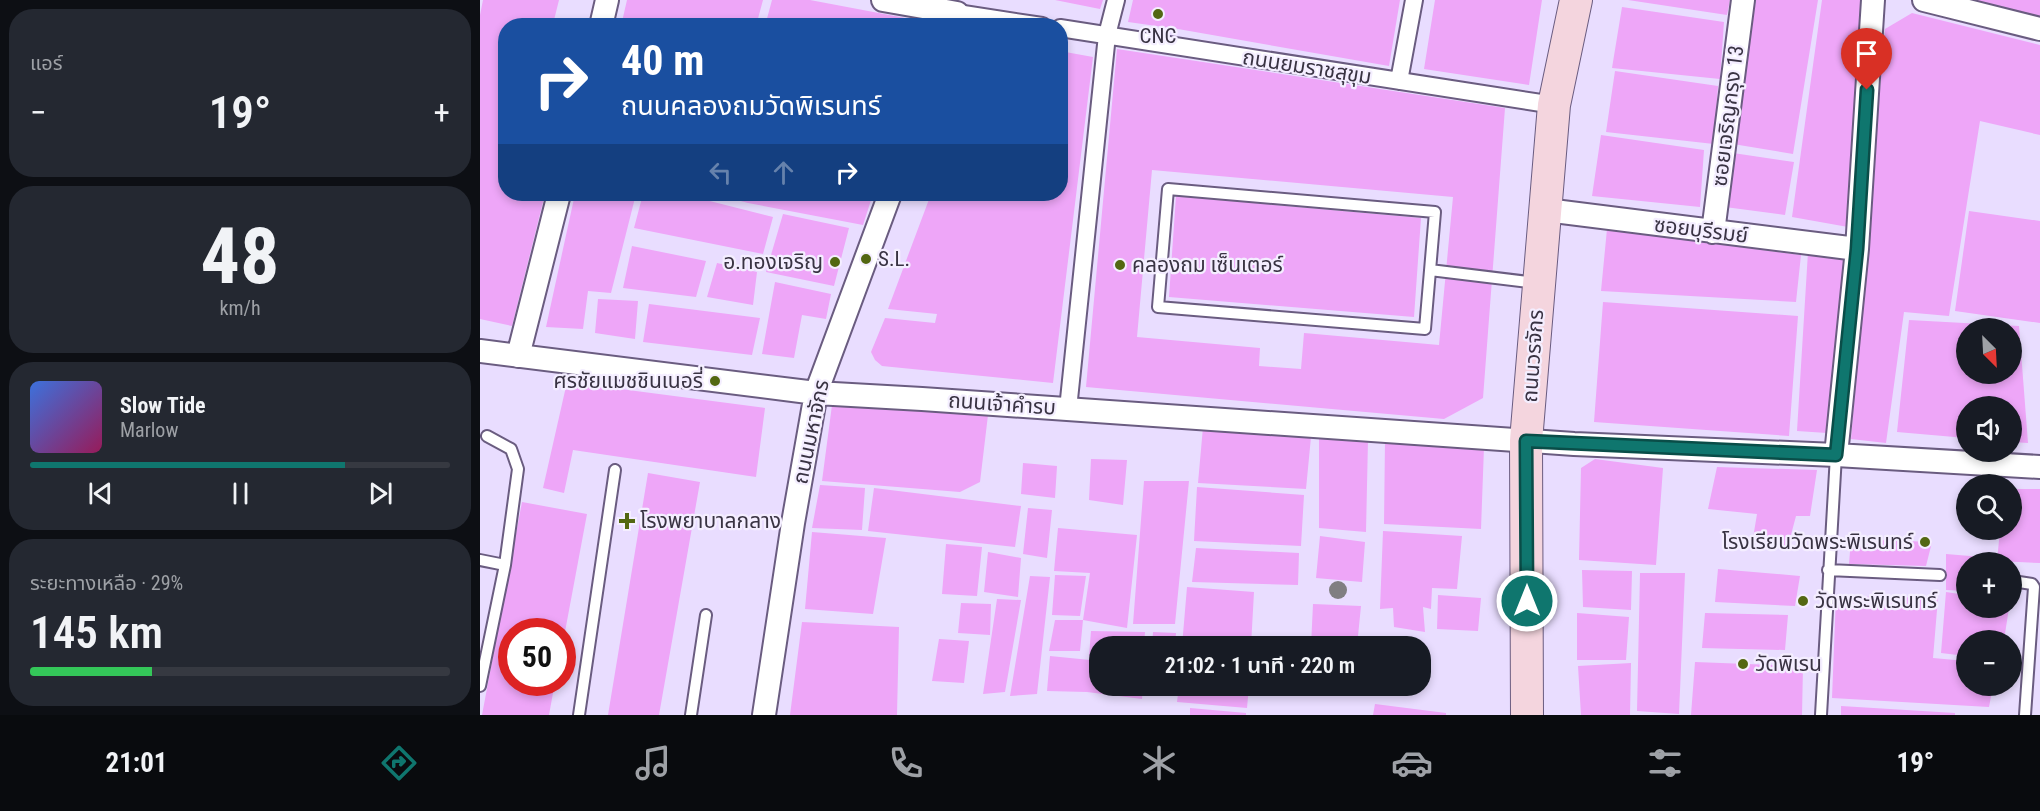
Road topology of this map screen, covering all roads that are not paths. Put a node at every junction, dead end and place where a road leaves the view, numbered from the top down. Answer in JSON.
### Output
{"nodes":[{"id":1,"x":607,"y":0,"type":"edge"},
{"id":2,"x":883,"y":0,"type":"edge"},
{"id":3,"x":1116,"y":0,"type":"edge"},
{"id":4,"x":1414,"y":0,"type":"edge"},
{"id":5,"x":1576,"y":0,"type":"edge"},
{"id":6,"x":1743,"y":0,"type":"edge"},
{"id":7,"x":1873,"y":0,"type":"edge"},
{"id":8,"x":1924,"y":0,"type":"edge"},
{"id":9,"x":957,"y":13,"type":"edge"},
{"id":10,"x":603,"y":18,"type":"edge"},
{"id":11,"x":990,"y":18,"type":"edge"},
{"id":12,"x":1068,"y":29,"type":"edge"},
{"id":13,"x":2040,"y":29,"type":"edge"},
{"id":14,"x":1107,"y":35,"type":"junction"},
{"id":15,"x":1399,"y":81,"type":"junction"},
{"id":16,"x":1554,"y":105,"type":"junction"},
{"id":17,"x":557,"y":201,"type":"edge"},
{"id":18,"x":887,"y":201,"type":"edge"},
{"id":19,"x":1546,"y":210,"type":"junction"},
{"id":20,"x":1713,"y":232,"type":"junction"},
{"id":21,"x":1857,"y":249,"type":"junction"},
{"id":22,"x":1430,"y":270,"type":"junction"},
{"id":23,"x":1539,"y":283,"type":"junction"},
{"id":24,"x":480,"y":351,"type":"edge"},
{"id":25,"x":518,"y":356,"type":"junction"},
{"id":26,"x":816,"y":393,"type":"junction"},
{"id":27,"x":1068,"y":409,"type":"junction"},
{"id":28,"x":487,"y":436,"type":"dead end"},
{"id":29,"x":1526,"y":441,"type":"junction"},
{"id":30,"x":1836,"y":455,"type":"junction"},
{"id":31,"x":2040,"y":467,"type":"edge"},
{"id":32,"x":615,"y":470,"type":"dead end"},
{"id":33,"x":480,"y":560,"type":"edge"},
{"id":34,"x":506,"y":565,"type":"junction"},
{"id":35,"x":1828,"y":570,"type":"junction"},
{"id":36,"x":1940,"y":575,"type":"dead end"},
{"id":37,"x":2022,"y":582,"type":"edge"},
{"id":38,"x":706,"y":615,"type":"dead end"},
{"id":39,"x":480,"y":686,"type":"edge"},
{"id":40,"x":579,"y":715,"type":"edge"},
{"id":41,"x":691,"y":715,"type":"edge"},
{"id":42,"x":764,"y":715,"type":"edge"},
{"id":43,"x":1527,"y":715,"type":"edge"},
{"id":44,"x":1821,"y":715,"type":"edge"},
{"id":45,"x":2025,"y":715,"type":"edge"}],
"edges":[{"from":1,"to":10,"type":"street"},
{"from":2,"to":9,"type":"street"},
{"from":3,"to":14,"type":"street"},
{"from":4,"to":15,"type":"street"},
{"from":5,"to":16,"type":"main road","name":"ถนนวรจักร"},
{"from":6,"to":20,"type":"street","name":"ซอยเจริญกรุง 13"},
{"from":7,"to":21,"type":"street"},
{"from":8,"to":13,"type":"street"},
{"from":9,"to":11,"type":"street"},
{"from":12,"to":14,"type":"street","name":"ถนนยมราชสุขุม"},
{"from":14,"to":15,"type":"street","name":"ถนนยมราชสุขุม"},
{"from":14,"to":27,"type":"street"},
{"from":15,"to":16,"type":"street","name":"ถนนยมราชสุขุม"},
{"from":16,"to":19,"type":"main road","name":"ถนนวรจักร"},
{"from":17,"to":25,"type":"street"},
{"from":18,"to":26,"type":"street","name":"ถนนมหาจักร"},
{"from":19,"to":20,"type":"street","name":"ซอยบุรีรมย์"},
{"from":19,"to":23,"type":"main road","name":"ถนนวรจักร"},
{"from":20,"to":21,"type":"street","name":"ซอยบุรีรมย์"},
{"from":21,"to":30,"type":"street"},
{"from":22,"to":22,"type":"lane"},
{"from":22,"to":23,"type":"lane"},
{"from":23,"to":29,"type":"main road","name":"ถนนวรจักร"},
{"from":24,"to":25,"type":"street","name":"ถนนเจ้าคำรบ"},
{"from":25,"to":26,"type":"street","name":"ถนนเจ้าคำรบ"},
{"from":26,"to":27,"type":"street","name":"ถนนเจ้าคำรบ"},
{"from":26,"to":42,"type":"street","name":"ถนนมหาจักร"},
{"from":27,"to":29,"type":"street","name":"ถนนเจ้าคำรบ"},
{"from":28,"to":34,"type":"lane"},
{"from":29,"to":30,"type":"street","name":"ถนนเจ้าคำรบ"},
{"from":29,"to":43,"type":"main road","name":"ถนนวรจักร"},
{"from":30,"to":31,"type":"street","name":"ถนนเจ้าคำรบ"},
{"from":30,"to":35,"type":"lane"},
{"from":32,"to":40,"type":"lane"},
{"from":33,"to":34,"type":"lane"},
{"from":34,"to":39,"type":"lane"},
{"from":35,"to":36,"type":"lane"},
{"from":35,"to":44,"type":"lane"},
{"from":37,"to":45,"type":"lane"},
{"from":38,"to":41,"type":"lane"}]}
